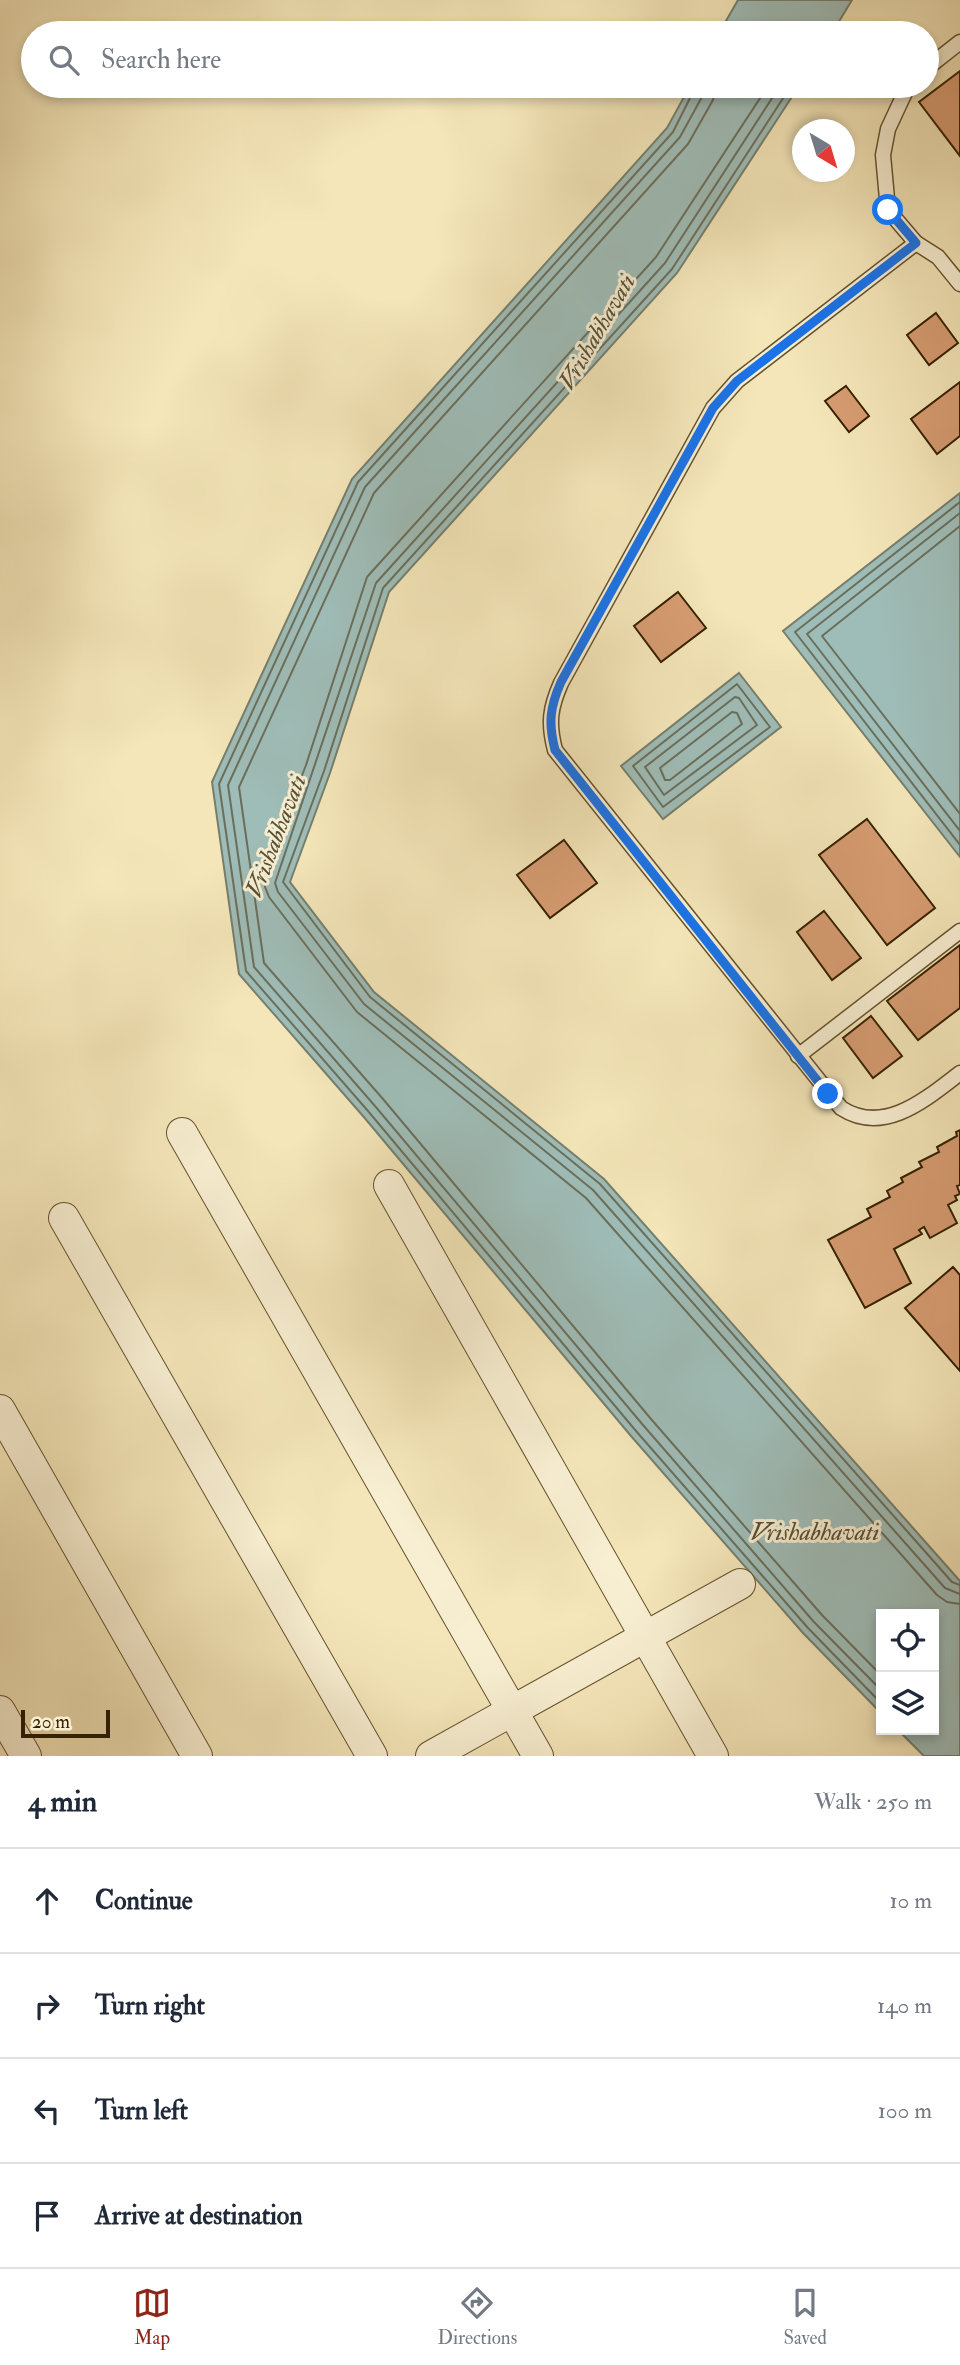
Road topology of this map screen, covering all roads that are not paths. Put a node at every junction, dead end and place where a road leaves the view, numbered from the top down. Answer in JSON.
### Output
{"nodes":[{"id":1,"x":960,"y":42,"type":"edge"},
{"id":2,"x":939,"y":59,"type":"edge"},
{"id":3,"x":902,"y":98,"type":"edge"},
{"id":4,"x":916,"y":243,"type":"junction"},
{"id":5,"x":960,"y":284,"type":"edge"},
{"id":6,"x":960,"y":931,"type":"edge"},
{"id":7,"x":798,"y":1056,"type":"junction"},
{"id":8,"x":960,"y":1073,"type":"edge"},
{"id":9,"x":182,"y":1133,"type":"dead end"},
{"id":10,"x":389,"y":1185,"type":"dead end"},
{"id":11,"x":64,"y":1218,"type":"dead end"},
{"id":12,"x":0,"y":1410,"type":"edge"},
{"id":13,"x":740,"y":1584,"type":"dead end"},
{"id":14,"x":645,"y":1636,"type":"junction"},
{"id":15,"x":0,"y":1711,"type":"edge"},
{"id":16,"x":512,"y":1711,"type":"junction"},
{"id":17,"x":26,"y":1756,"type":"edge"},
{"id":18,"x":197,"y":1756,"type":"edge"},
{"id":19,"x":372,"y":1756,"type":"edge"},
{"id":20,"x":431,"y":1756,"type":"edge"},
{"id":21,"x":538,"y":1756,"type":"edge"},
{"id":22,"x":713,"y":1756,"type":"edge"}],
"edges":[{"from":1,"to":2,"type":"lane"},
{"from":3,"to":4,"type":"lane"},
{"from":4,"to":5,"type":"lane"},
{"from":4,"to":7,"type":"lane"},
{"from":6,"to":7,"type":"lane"},
{"from":7,"to":8,"type":"lane"},
{"from":9,"to":16,"type":"street"},
{"from":10,"to":14,"type":"street"},
{"from":11,"to":19,"type":"street"},
{"from":12,"to":18,"type":"street"},
{"from":13,"to":14,"type":"street"},
{"from":14,"to":16,"type":"street"},
{"from":14,"to":22,"type":"street"},
{"from":15,"to":17,"type":"street"},
{"from":16,"to":20,"type":"street"},
{"from":16,"to":21,"type":"street"}]}
